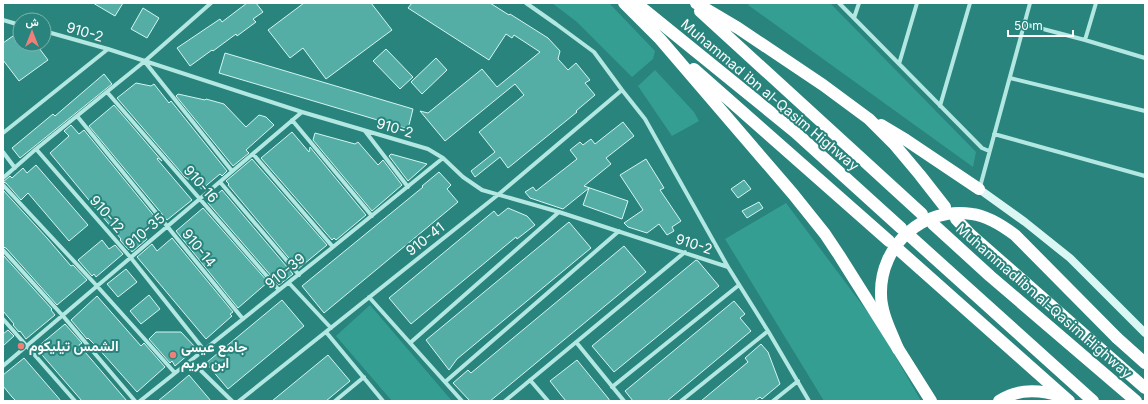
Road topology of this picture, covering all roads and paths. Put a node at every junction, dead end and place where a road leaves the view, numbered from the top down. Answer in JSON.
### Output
{"nodes":[{"id":1,"x":211,"y":3,"type":"edge"},
{"id":2,"x":526,"y":3,"type":"edge"},
{"id":3,"x":624,"y":3,"type":"edge"},
{"id":4,"x":636,"y":3,"type":"edge"},
{"id":5,"x":692,"y":3,"type":"edge"},
{"id":6,"x":696,"y":3,"type":"edge"},
{"id":7,"x":839,"y":3,"type":"edge"},
{"id":8,"x":859,"y":3,"type":"edge"},
{"id":9,"x":917,"y":3,"type":"edge"},
{"id":10,"x":970,"y":3,"type":"edge"},
{"id":11,"x":1030,"y":3,"type":"edge"},
{"id":12,"x":1096,"y":3,"type":"edge"},
{"id":13,"x":854,"y":18,"type":"junction"},
{"id":14,"x":1024,"y":24,"type":"junction"},
{"id":15,"x":52,"y":33,"type":"edge"},
{"id":16,"x":660,"y":39,"type":"junction"},
{"id":17,"x":1085,"y":40,"type":"junction"},
{"id":18,"x":108,"y":49,"type":"junction"},
{"id":19,"x":1145,"y":58,"type":"edge"},
{"id":20,"x":145,"y":61,"type":"junction"},
{"id":21,"x":899,"y":64,"type":"junction"},
{"id":22,"x":1010,"y":78,"type":"junction"},
{"id":23,"x":622,"y":90,"type":"junction"},
{"id":24,"x":106,"y":92,"type":"junction"},
{"id":25,"x":940,"y":106,"type":"junction"},
{"id":26,"x":1145,"y":111,"type":"edge"},
{"id":27,"x":302,"y":112,"type":"junction"},
{"id":28,"x":77,"y":116,"type":"junction"},
{"id":29,"x":870,"y":119,"type":"junction"},
{"id":30,"x":292,"y":120,"type":"junction"},
{"id":31,"x":365,"y":131,"type":"junction"},
{"id":32,"x":3,"y":133,"type":"edge"},
{"id":33,"x":994,"y":134,"type":"junction"},
{"id":34,"x":36,"y":149,"type":"junction"},
{"id":35,"x":990,"y":151,"type":"junction"},
{"id":36,"x":3,"y":152,"type":"edge"},
{"id":37,"x":253,"y":154,"type":"junction"},
{"id":38,"x":443,"y":158,"type":"junction"},
{"id":39,"x":15,"y":168,"type":"junction"},
{"id":40,"x":232,"y":172,"type":"junction"},
{"id":41,"x":1145,"y":176,"type":"edge"},
{"id":42,"x":3,"y":178,"type":"edge"},
{"id":43,"x":220,"y":182,"type":"junction"},
{"id":44,"x":3,"y":185,"type":"edge"},
{"id":45,"x":408,"y":187,"type":"junction"},
{"id":46,"x":979,"y":189,"type":"junction"},
{"id":47,"x":499,"y":194,"type":"junction"},
{"id":48,"x":200,"y":199,"type":"junction"},
{"id":49,"x":945,"y":207,"type":"dead end"},
{"id":50,"x":559,"y":212,"type":"junction"},
{"id":51,"x":922,"y":214,"type":"dead end"},
{"id":52,"x":372,"y":216,"type":"junction"},
{"id":53,"x":956,"y":219,"type":"dead end"},
{"id":54,"x":933,"y":224,"type":"dead end"},
{"id":55,"x":167,"y":226,"type":"junction"},
{"id":56,"x":901,"y":228,"type":"dead end"},
{"id":57,"x":619,"y":231,"type":"junction"},
{"id":58,"x":910,"y":237,"type":"dead end"},
{"id":59,"x":889,"y":241,"type":"dead end"},
{"id":60,"x":333,"y":247,"type":"junction"},
{"id":61,"x":3,"y":250,"type":"edge"},
{"id":62,"x":899,"y":250,"type":"dead end"},
{"id":63,"x":685,"y":252,"type":"junction"},
{"id":64,"x":131,"y":258,"type":"junction"},
{"id":65,"x":728,"y":266,"type":"junction"},
{"id":66,"x":299,"y":274,"type":"junction"},
{"id":67,"x":289,"y":283,"type":"junction"},
{"id":68,"x":739,"y":285,"type":"junction"},
{"id":69,"x":98,"y":286,"type":"junction"},
{"id":70,"x":279,"y":290,"type":"junction"},
{"id":71,"x":369,"y":298,"type":"junction"},
{"id":72,"x":63,"y":316,"type":"junction"},
{"id":73,"x":243,"y":319,"type":"junction"},
{"id":74,"x":3,"y":320,"type":"edge"},
{"id":75,"x":331,"y":328,"type":"junction"},
{"id":76,"x":768,"y":331,"type":"junction"},
{"id":77,"x":326,"y":332,"type":"junction"},
{"id":78,"x":1145,"y":333,"type":"edge"},
{"id":79,"x":576,"y":342,"type":"junction"},
{"id":80,"x":410,"y":343,"type":"junction"},
{"id":81,"x":27,"y":346,"type":"junction"},
{"id":82,"x":898,"y":349,"type":"junction"},
{"id":83,"x":204,"y":350,"type":"junction"},
{"id":84,"x":191,"y":361,"type":"junction"},
{"id":85,"x":1145,"y":363,"type":"edge"},
{"id":86,"x":3,"y":366,"type":"edge"},
{"id":87,"x":175,"y":373,"type":"junction"},
{"id":88,"x":364,"y":377,"type":"junction"},
{"id":89,"x":530,"y":380,"type":"junction"},
{"id":90,"x":798,"y":381,"type":"junction"},
{"id":91,"x":445,"y":382,"type":"junction"},
{"id":92,"x":612,"y":387,"type":"junction"},
{"id":93,"x":1145,"y":388,"type":"edge"},
{"id":94,"x":1068,"y":400,"type":"edge"},
{"id":95,"x":75,"y":401,"type":"edge"},
{"id":96,"x":135,"y":401,"type":"edge"},
{"id":97,"x":140,"y":401,"type":"edge"},
{"id":98,"x":232,"y":401,"type":"edge"},
{"id":99,"x":239,"y":401,"type":"edge"},
{"id":100,"x":335,"y":401,"type":"edge"},
{"id":101,"x":383,"y":401,"type":"edge"},
{"id":102,"x":462,"y":401,"type":"edge"},
{"id":103,"x":505,"y":401,"type":"edge"},
{"id":104,"x":548,"y":401,"type":"edge"},
{"id":105,"x":624,"y":401,"type":"edge"},
{"id":106,"x":681,"y":401,"type":"edge"},
{"id":107,"x":773,"y":401,"type":"edge"},
{"id":108,"x":809,"y":401,"type":"edge"},
{"id":109,"x":931,"y":401,"type":"edge"},
{"id":110,"x":999,"y":401,"type":"edge"},
{"id":111,"x":1093,"y":401,"type":"edge"},
{"id":112,"x":1136,"y":401,"type":"edge"}],
"edges":[{"from":1,"to":20,"type":"street"},
{"from":2,"to":23,"type":"street"},
{"from":3,"to":16,"type":"highway"},
{"from":4,"to":56,"type":"highway","name":"Muhammad ibn al-Qasim Highway"},
{"from":5,"to":51,"type":"highway","name":"Muhammad ibn al-Qasim Highway"},
{"from":6,"to":29,"type":"highway"},
{"from":7,"to":13,"type":"street"},
{"from":8,"to":13,"type":"street"},
{"from":9,"to":21,"type":"street"},
{"from":10,"to":25,"type":"street"},
{"from":11,"to":14,"type":"street"},
{"from":12,"to":17,"type":"street"},
{"from":13,"to":21,"type":"street"},
{"from":14,"to":17,"type":"street"},
{"from":14,"to":22,"type":"street"},
{"from":15,"to":18,"type":"street","name":"910-2"},
{"from":16,"to":59,"type":"highway"},
{"from":16,"to":82,"type":"highway","bridge":true},
{"from":17,"to":19,"type":"street"},
{"from":18,"to":20,"type":"street","name":"910-2"},
{"from":18,"to":32,"type":"street"},
{"from":20,"to":24,"type":"street"},
{"from":20,"to":27,"type":"street","name":"910-2"},
{"from":20,"to":40,"type":"street"},
{"from":21,"to":25,"type":"street"},
{"from":22,"to":26,"type":"street"},
{"from":22,"to":33,"type":"street"},
{"from":23,"to":47,"type":"street","name":"910-41"},
{"from":23,"to":65,"type":"street"},
{"from":24,"to":28,"type":"street"},
{"from":24,"to":48,"type":"street","name":"910-16"},
{"from":25,"to":35,"type":"street"},
{"from":27,"to":30,"type":"street","name":"910-35"},
{"from":27,"to":31,"type":"street","name":"910-2"},
{"from":28,"to":34,"type":"street"},
{"from":28,"to":55,"type":"street","name":"910-14"},
{"from":29,"to":46,"type":"highway"},
{"from":29,"to":49,"type":"highway"},
{"from":30,"to":37,"type":"street","name":"910-35"},
{"from":30,"to":52,"type":"street"},
{"from":31,"to":38,"type":"street","name":"910-2"},
{"from":31,"to":45,"type":"street"},
{"from":33,"to":35,"type":"street"},
{"from":33,"to":41,"type":"street"},
{"from":34,"to":39,"type":"street"},
{"from":34,"to":64,"type":"street","name":"910-12"},
{"from":35,"to":46,"type":"street"},
{"from":36,"to":39,"type":"street"},
{"from":37,"to":40,"type":"street","name":"910-35"},
{"from":37,"to":60,"type":"street"},
{"from":38,"to":45,"type":"street","name":"910-39"},
{"from":38,"to":47,"type":"street","name":"910-2"},
{"from":39,"to":42,"type":"street"},
{"from":40,"to":43,"type":"street","name":"910-35"},
{"from":43,"to":48,"type":"street","name":"910-35"},
{"from":43,"to":66,"type":"street"},
{"from":44,"to":69,"type":"street"},
{"from":45,"to":52,"type":"street","name":"910-39"},
{"from":46,"to":78,"type":"street"},
{"from":47,"to":50,"type":"street","name":"910-2"},
{"from":47,"to":71,"type":"street","name":"910-41"},
{"from":48,"to":55,"type":"street","name":"910-35"},
{"from":48,"to":70,"type":"street","name":"910-16"},
{"from":50,"to":57,"type":"street","name":"910-2"},
{"from":50,"to":80,"type":"street"},
{"from":52,"to":60,"type":"street","name":"910-39"},
{"from":53,"to":93,"type":"highway"},
{"from":54,"to":112,"type":"highway","name":"Muhammad ibn al-Qasim Highway"},
{"from":55,"to":64,"type":"street","name":"910-35"},
{"from":55,"to":73,"type":"street","name":"910-14"},
{"from":57,"to":63,"type":"street","name":"910-2"},
{"from":57,"to":91,"type":"street"},
{"from":58,"to":111,"type":"highway"},
{"from":60,"to":66,"type":"street","name":"910-39"},
{"from":61,"to":72,"type":"street"},
{"from":62,"to":94,"type":"highway"},
{"from":63,"to":65,"type":"street","name":"910-2"},
{"from":63,"to":79,"type":"street"},
{"from":64,"to":69,"type":"street","name":"910-35"},
{"from":64,"to":83,"type":"street","name":"910-12"},
{"from":65,"to":68,"type":"street"},
{"from":66,"to":67,"type":"street","name":"910-39"},
{"from":67,"to":70,"type":"street","name":"910-39"},
{"from":67,"to":75,"type":"street"},
{"from":68,"to":76,"type":"street"},
{"from":68,"to":92,"type":"street"},
{"from":69,"to":72,"type":"street","name":"910-35"},
{"from":69,"to":87,"type":"street"},
{"from":70,"to":73,"type":"street","name":"910-39"},
{"from":71,"to":75,"type":"street","name":"910-41"},
{"from":71,"to":80,"type":"street"},
{"from":72,"to":81,"type":"street","name":"910-35"},
{"from":72,"to":96,"type":"street"},
{"from":73,"to":83,"type":"street","name":"910-39"},
{"from":74,"to":81,"type":"street"},
{"from":75,"to":77,"type":"street","name":"910-41"},
{"from":76,"to":90,"type":"street"},
{"from":76,"to":106,"type":"street"},
{"from":77,"to":88,"type":"street"},
{"from":77,"to":99,"type":"street","name":"910-41"},
{"from":79,"to":89,"type":"street"},
{"from":79,"to":92,"type":"street"},
{"from":80,"to":91,"type":"street"},
{"from":81,"to":86,"type":"street","name":"910-35"},
{"from":81,"to":95,"type":"street"},
{"from":82,"to":85,"type":"highway","bridge":true},
{"from":82,"to":109,"type":"highway"},
{"from":83,"to":84,"type":"street","name":"910-39"},
{"from":84,"to":87,"type":"street","name":"910-39"},
{"from":84,"to":98,"type":"street"},
{"from":87,"to":97,"type":"street","name":"910-39"},
{"from":88,"to":100,"type":"street"},
{"from":88,"to":101,"type":"street"},
{"from":89,"to":103,"type":"street"},
{"from":89,"to":104,"type":"street"},
{"from":90,"to":107,"type":"street"},
{"from":90,"to":108,"type":"street"},
{"from":91,"to":102,"type":"street"},
{"from":92,"to":105,"type":"street"},
{"from":94,"to":110,"type":"highway"}]}
